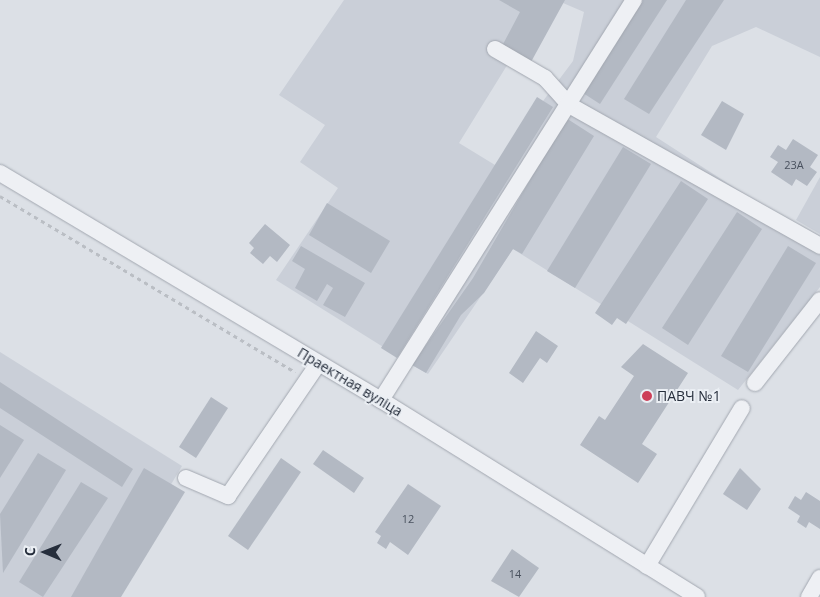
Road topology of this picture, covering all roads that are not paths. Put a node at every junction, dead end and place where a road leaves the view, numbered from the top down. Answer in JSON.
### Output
{"nodes":[{"id":1,"x":634,"y":0,"type":"edge"},
{"id":2,"x":495,"y":49,"type":"dead end"},
{"id":3,"x":569,"y":105,"type":"junction"},
{"id":4,"x":0,"y":172,"type":"edge"},
{"id":5,"x":820,"y":246,"type":"edge"},
{"id":6,"x":820,"y":300,"type":"edge"},
{"id":7,"x":318,"y":364,"type":"junction"},
{"id":8,"x":754,"y":383,"type":"dead end"},
{"id":9,"x":381,"y":400,"type":"junction"},
{"id":10,"x":742,"y":408,"type":"dead end"},
{"id":11,"x":186,"y":478,"type":"dead end"},
{"id":12,"x":647,"y":566,"type":"junction"},
{"id":13,"x":820,"y":578,"type":"edge"},
{"id":14,"x":697,"y":597,"type":"edge"},
{"id":15,"x":809,"y":597,"type":"edge"}],
"edges":[{"from":1,"to":3,"type":"street"},
{"from":2,"to":3,"type":"street"},
{"from":3,"to":5,"type":"street"},
{"from":3,"to":9,"type":"street"},
{"from":4,"to":7,"type":"street","name":"Праектная вуліца"},
{"from":6,"to":8,"type":"street"},
{"from":7,"to":9,"type":"street","name":"Праектная вуліца"},
{"from":7,"to":11,"type":"street"},
{"from":9,"to":12,"type":"street","name":"Праектная вуліца"},
{"from":10,"to":12,"type":"street"},
{"from":12,"to":14,"type":"street","name":"Праектная вуліца"},
{"from":13,"to":15,"type":"street"}]}
